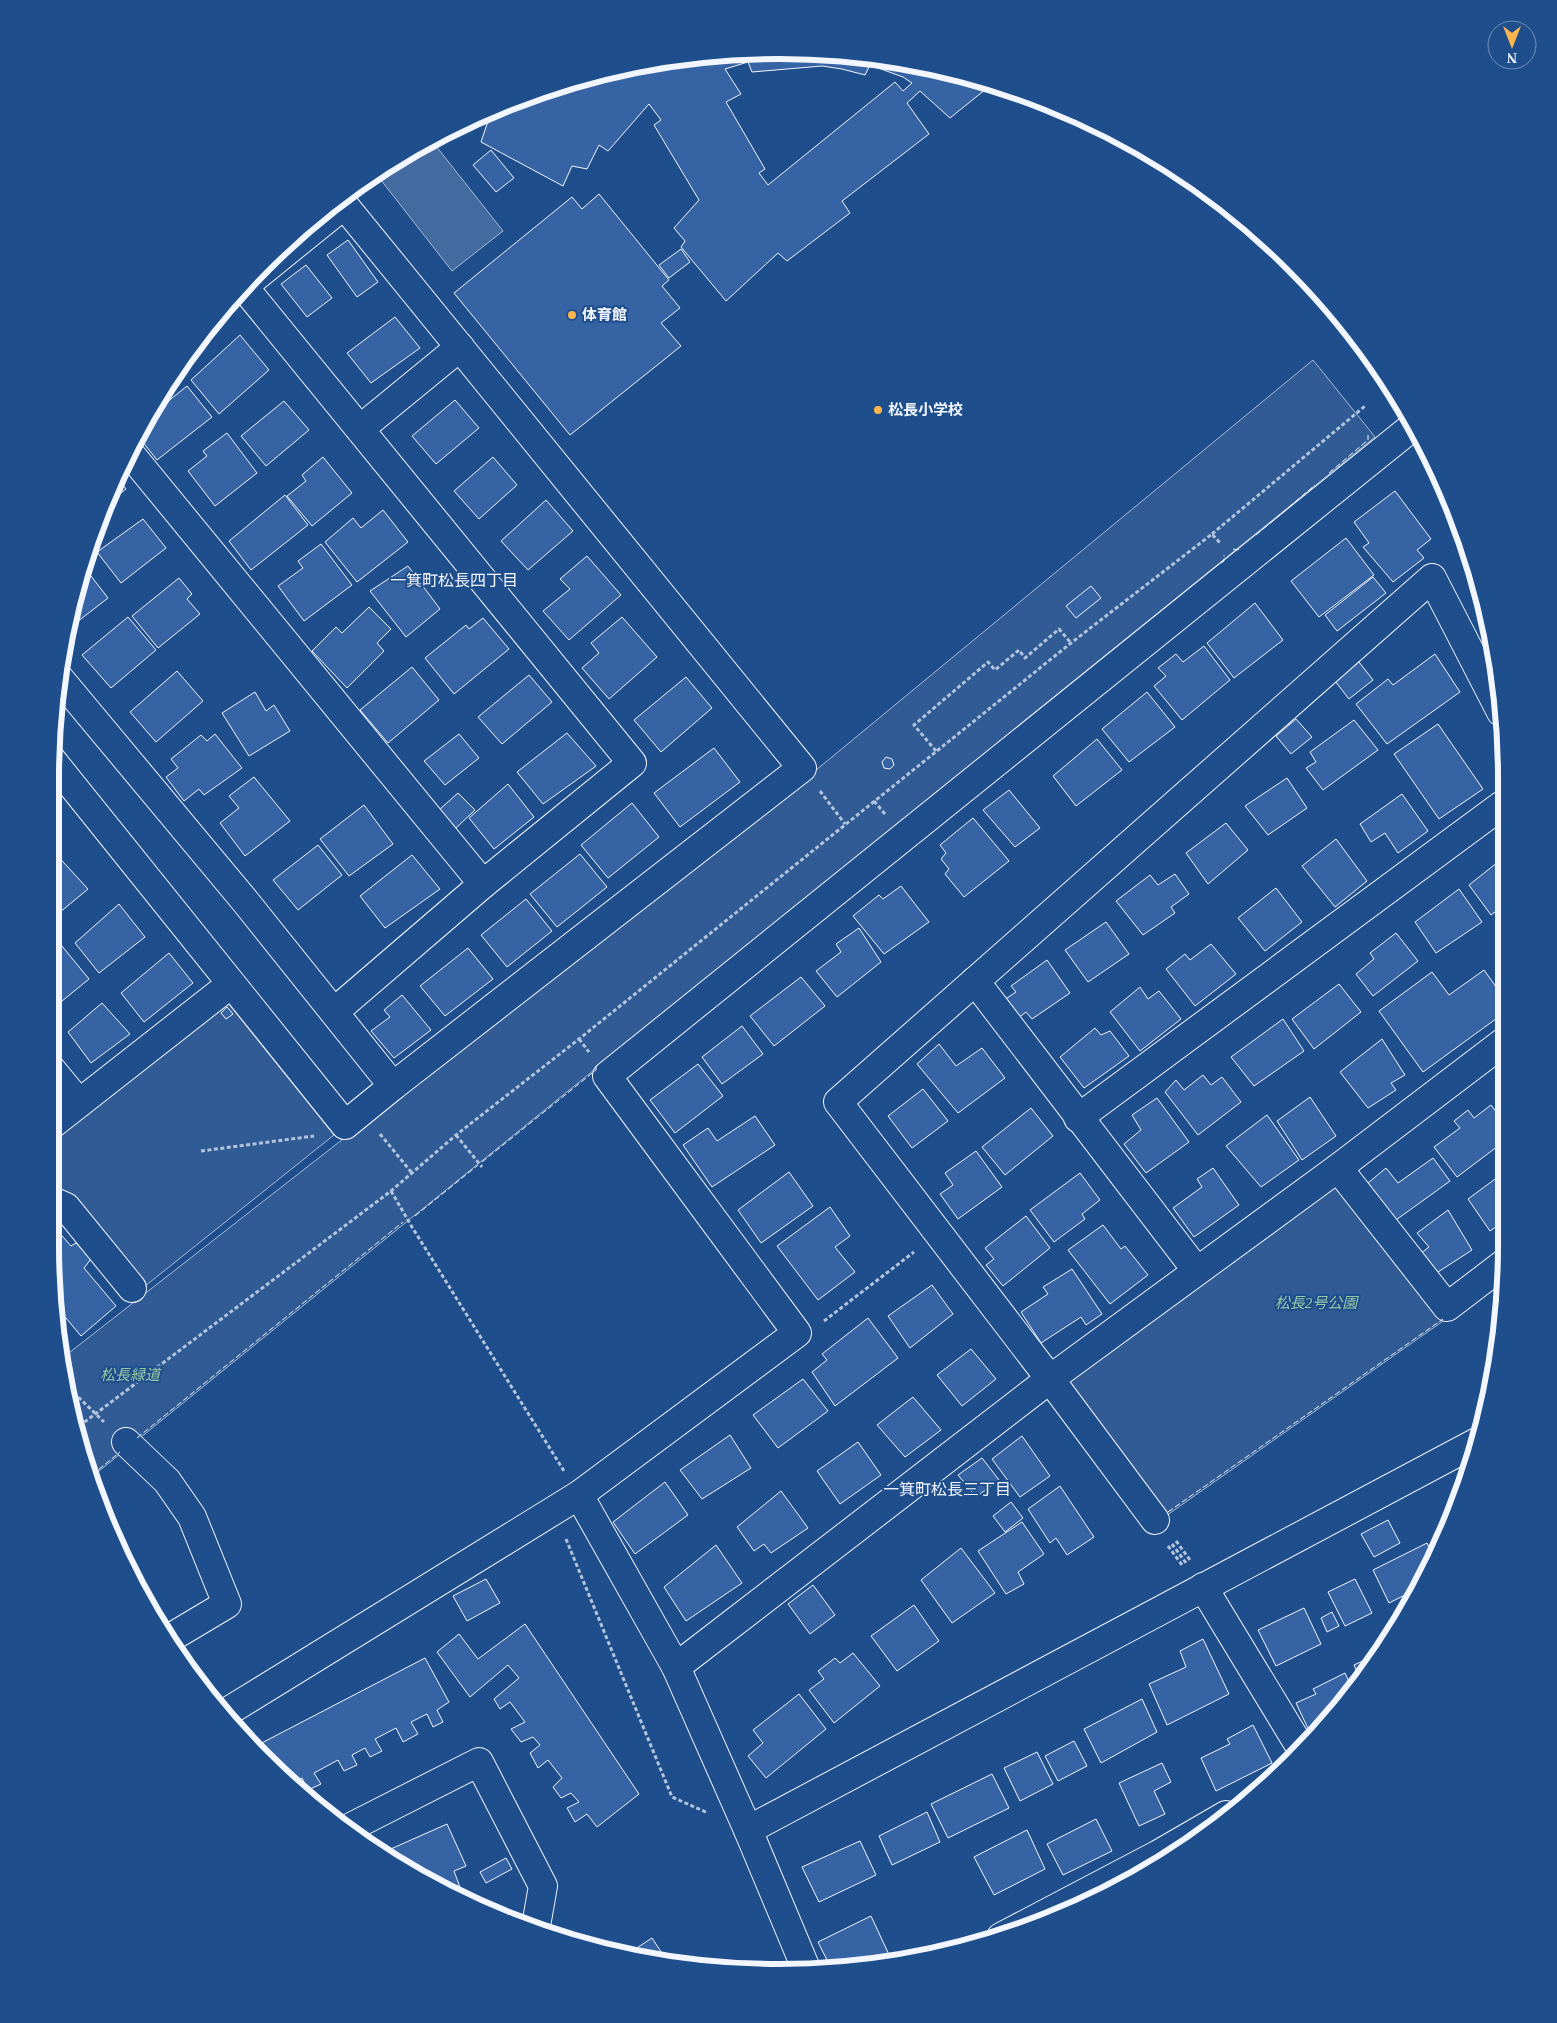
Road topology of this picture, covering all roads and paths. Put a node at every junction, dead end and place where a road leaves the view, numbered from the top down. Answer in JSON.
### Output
{"nodes":[{"id":1,"x":344,"y":204,"type":"edge"},
{"id":2,"x":249,"y":292,"type":"edge"},
{"id":3,"x":460,"y":347,"type":"junction"},
{"id":4,"x":1365,"y":406,"type":"dead end"},
{"id":5,"x":360,"y":429,"type":"junction"},
{"id":6,"x":1408,"y":430,"type":"edge"},
{"id":7,"x":134,"y":458,"type":"edge"},
{"id":8,"x":1212,"y":534,"type":"junction"},
{"id":9,"x":1223,"y":547,"type":"dead end"},
{"id":10,"x":1071,"y":643,"type":"junction"},
{"id":11,"x":65,"y":684,"type":"edge"},
{"id":12,"x":1493,"y":697,"type":"edge"},
{"id":13,"x":936,"y":751,"type":"junction"},
{"id":14,"x":59,"y":768,"type":"edge"},
{"id":15,"x":802,"y":768,"type":"junction"},
{"id":16,"x":874,"y":801,"type":"junction"},
{"id":17,"x":1498,"y":808,"type":"edge"},
{"id":18,"x":889,"y":818,"type":"dead end"},
{"id":19,"x":845,"y":824,"type":"junction"},
{"id":20,"x":483,"y":884,"type":"junction"},
{"id":21,"x":975,"y":981,"type":"junction"},
{"id":22,"x":231,"y":984,"type":"junction"},
{"id":23,"x":334,"y":1012,"type":"junction"},
{"id":24,"x":580,"y":1039,"type":"junction"},
{"id":25,"x":1498,"y":1046,"type":"edge"},
{"id":26,"x":592,"y":1056,"type":"dead end"},
{"id":27,"x":59,"y":1080,"type":"edge"},
{"id":28,"x":393,"y":1086,"type":"junction"},
{"id":29,"x":79,"y":1103,"type":"junction"},
{"id":30,"x":352,"y":1118,"type":"junction"},
{"id":31,"x":1078,"y":1118,"type":"junction"},
{"id":32,"x":59,"y":1119,"type":"edge"},
{"id":33,"x":456,"y":1136,"type":"junction"},
{"id":34,"x":201,"y":1150,"type":"dead end"},
{"id":35,"x":482,"y":1167,"type":"dead end"},
{"id":36,"x":1338,"y":1168,"type":"junction"},
{"id":37,"x":412,"y":1173,"type":"junction"},
{"id":38,"x":392,"y":1191,"type":"junction"},
{"id":39,"x":59,"y":1204,"type":"edge"},
{"id":40,"x":939,"y":1233,"type":"junction"},
{"id":41,"x":1498,"y":1268,"type":"edge"},
{"id":42,"x":1197,"y":1271,"type":"junction"},
{"id":43,"x":132,"y":1288,"type":"dead end"},
{"id":44,"x":796,"y":1332,"type":"junction"},
{"id":45,"x":1050,"y":1379,"type":"junction"},
{"id":46,"x":75,"y":1394,"type":"edge"},
{"id":47,"x":96,"y":1414,"type":"junction"},
{"id":48,"x":82,"y":1424,"type":"edge"},
{"id":49,"x":126,"y":1442,"type":"dead end"},
{"id":50,"x":1470,"y":1445,"type":"edge"},
{"id":51,"x":579,"y":1495,"type":"junction"},
{"id":52,"x":554,"y":1510,"type":"junction"},
{"id":53,"x":1155,"y":1520,"type":"joint"},
{"id":54,"x":1193,"y":1572,"type":"junction"},
{"id":55,"x":175,"y":1635,"type":"edge"},
{"id":56,"x":676,"y":1667,"type":"junction"},
{"id":57,"x":230,"y":1710,"type":"edge"},
{"id":58,"x":1297,"y":1742,"type":"edge"},
{"id":59,"x":354,"y":1826,"type":"edge"},
{"id":60,"x":746,"y":1826,"type":"junction"},
{"id":61,"x":1138,"y":1868,"type":"edge"},
{"id":62,"x":1071,"y":1901,"type":"edge"},
{"id":63,"x":537,"y":1922,"type":"edge"},
{"id":64,"x":804,"y":1963,"type":"edge"}],
"edges":[{"from":1,"to":3,"type":"street"},
{"from":2,"to":5,"type":"street"},
{"from":3,"to":5,"type":"street"},
{"from":3,"to":15,"type":"street"},
{"from":4,"to":8,"type":"path"},
{"from":5,"to":20,"type":"street"},
{"from":6,"to":44,"type":"street"},
{"from":7,"to":20,"type":"street"},
{"from":8,"to":9,"type":"path"},
{"from":8,"to":10,"type":"path"},
{"from":10,"to":13,"type":"path"},
{"from":10,"to":13,"type":"path"},
{"from":11,"to":23,"type":"street"},
{"from":12,"to":21,"type":"street"},
{"from":13,"to":16,"type":"path"},
{"from":14,"to":22,"type":"street"},
{"from":15,"to":19,"type":"path"},
{"from":15,"to":28,"type":"street"},
{"from":16,"to":18,"type":"path"},
{"from":16,"to":19,"type":"path"},
{"from":17,"to":31,"type":"street"},
{"from":19,"to":24,"type":"path"},
{"from":20,"to":23,"type":"street"},
{"from":21,"to":31,"type":"street"},
{"from":21,"to":40,"type":"street"},
{"from":22,"to":29,"type":"street"},
{"from":22,"to":30,"type":"street"},
{"from":23,"to":28,"type":"street"},
{"from":24,"to":26,"type":"path"},
{"from":24,"to":33,"type":"path"},
{"from":25,"to":36,"type":"street"},
{"from":27,"to":29,"type":"street"},
{"from":28,"to":30,"type":"street"},
{"from":29,"to":32,"type":"street"},
{"from":30,"to":34,"type":"path"},
{"from":30,"to":37,"type":"path"},
{"from":31,"to":42,"type":"street"},
{"from":33,"to":35,"type":"path"},
{"from":33,"to":37,"type":"path"},
{"from":36,"to":41,"type":"street"},
{"from":36,"to":42,"type":"street"},
{"from":37,"to":38,"type":"path"},
{"from":38,"to":47,"type":"path"},
{"from":38,"to":51,"type":"path"},
{"from":39,"to":43,"type":"street"},
{"from":40,"to":44,"type":"path"},
{"from":40,"to":45,"type":"street"},
{"from":42,"to":45,"type":"street"},
{"from":44,"to":51,"type":"street"},
{"from":45,"to":53,"type":"street"},
{"from":45,"to":56,"type":"street"},
{"from":46,"to":47,"type":"path"},
{"from":47,"to":48,"type":"path"},
{"from":49,"to":55,"type":"street"},
{"from":50,"to":54,"type":"street"},
{"from":51,"to":52,"type":"street"},
{"from":51,"to":56,"type":"street"},
{"from":52,"to":57,"type":"street"},
{"from":52,"to":60,"type":"path"},
{"from":53,"to":54,"type":"path"},
{"from":54,"to":58,"type":"street"},
{"from":54,"to":60,"type":"street"},
{"from":56,"to":60,"type":"street"},
{"from":59,"to":63,"type":"street"},
{"from":60,"to":64,"type":"street"},
{"from":61,"to":62,"type":"street"}]}
